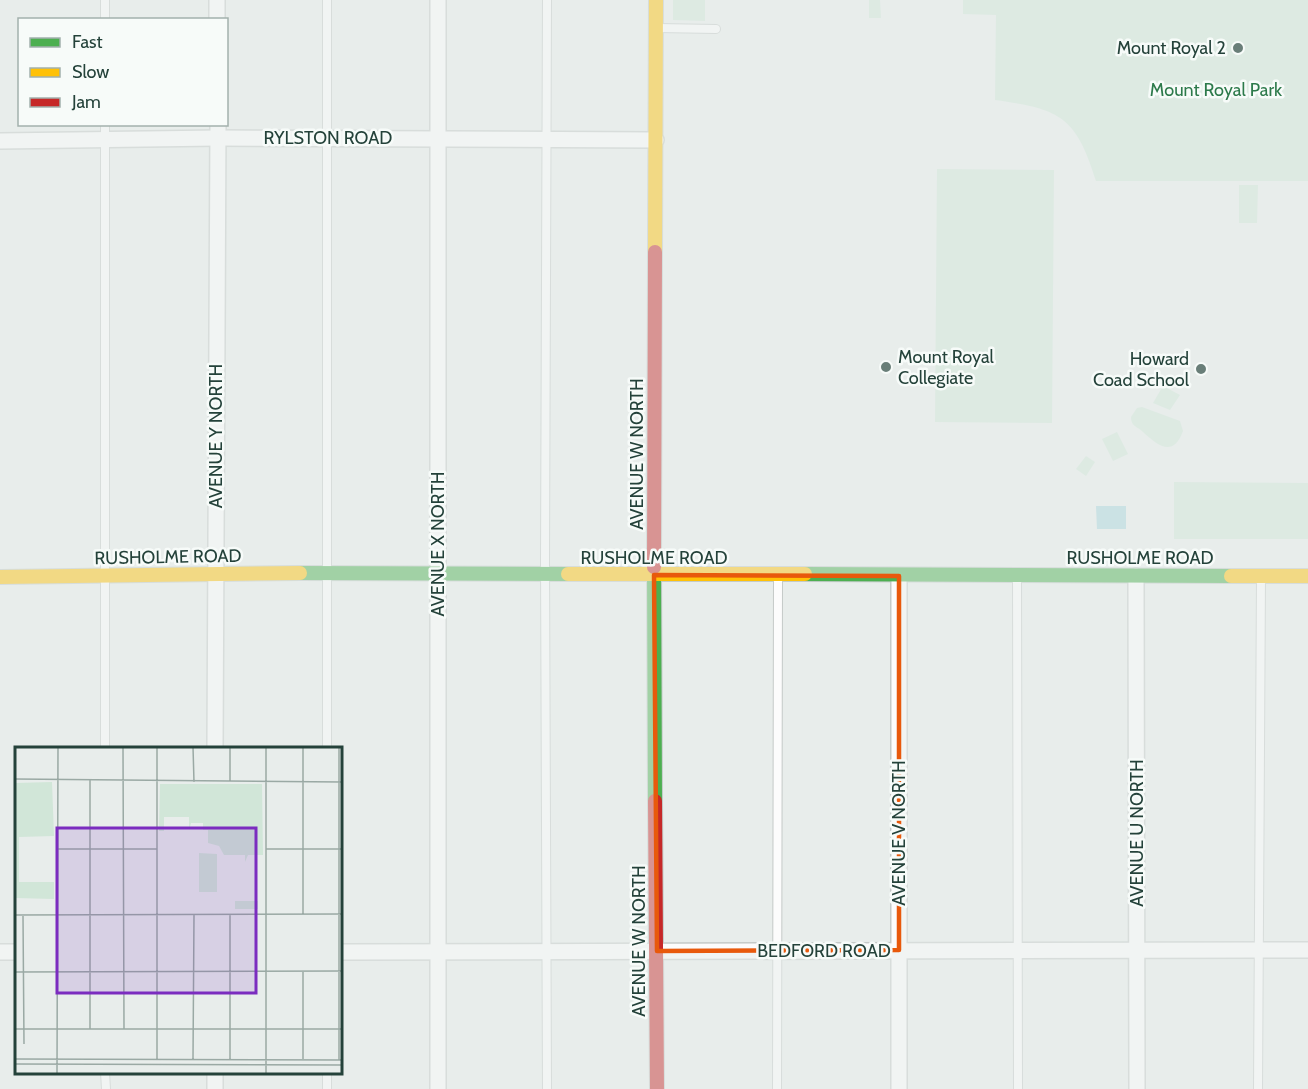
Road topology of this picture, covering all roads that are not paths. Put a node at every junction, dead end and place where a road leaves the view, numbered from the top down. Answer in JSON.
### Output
{"nodes":[{"id":1,"x":105,"y":0,"type":"edge"},
{"id":2,"x":217,"y":0,"type":"edge"},
{"id":3,"x":327,"y":0,"type":"edge"},
{"id":4,"x":438,"y":0,"type":"edge"},
{"id":5,"x":547,"y":0,"type":"edge"},
{"id":6,"x":656,"y":0,"type":"edge"},
{"id":7,"x":105,"y":18,"type":"edge"},
{"id":8,"x":217,"y":18,"type":"edge"},
{"id":9,"x":656,"y":28,"type":"junction"},
{"id":10,"x":716,"y":29,"type":"dead end"},
{"id":11,"x":218,"y":131,"type":"edge"},
{"id":12,"x":105,"y":132,"type":"edge"},
{"id":13,"x":328,"y":139,"type":"junction"},
{"id":14,"x":439,"y":139,"type":"junction"},
{"id":15,"x":548,"y":140,"type":"junction"},
{"id":16,"x":656,"y":140,"type":"junction"},
{"id":17,"x":0,"y":141,"type":"edge"},
{"id":18,"x":215,"y":573,"type":"junction"},
{"id":19,"x":327,"y":573,"type":"junction"},
{"id":20,"x":104,"y":575,"type":"junction"},
{"id":21,"x":438,"y":575,"type":"junction"},
{"id":22,"x":546,"y":575,"type":"junction"},
{"id":23,"x":654,"y":575,"type":"junction"},
{"id":24,"x":1017,"y":575,"type":"junction"},
{"id":25,"x":778,"y":576,"type":"junction"},
{"id":26,"x":899,"y":576,"type":"junction"},
{"id":27,"x":1136,"y":576,"type":"junction"},
{"id":28,"x":1261,"y":576,"type":"junction"},
{"id":29,"x":1308,"y":576,"type":"edge"},
{"id":30,"x":0,"y":577,"type":"edge"},
{"id":31,"x":105,"y":747,"type":"edge"},
{"id":32,"x":214,"y":747,"type":"edge"},
{"id":33,"x":327,"y":747,"type":"edge"},
{"id":34,"x":899,"y":950,"type":"junction"},
{"id":35,"x":1019,"y":950,"type":"junction"},
{"id":36,"x":1137,"y":950,"type":"junction"},
{"id":37,"x":1258,"y":950,"type":"junction"},
{"id":38,"x":1308,"y":950,"type":"edge"},
{"id":39,"x":342,"y":951,"type":"edge"},
{"id":40,"x":657,"y":951,"type":"junction"},
{"id":41,"x":777,"y":951,"type":"junction"},
{"id":42,"x":438,"y":952,"type":"junction"},
{"id":43,"x":547,"y":952,"type":"junction"},
{"id":44,"x":105,"y":1074,"type":"edge"},
{"id":45,"x":106,"y":1089,"type":"edge"},
{"id":46,"x":438,"y":1089,"type":"edge"},
{"id":47,"x":547,"y":1089,"type":"edge"},
{"id":48,"x":657,"y":1089,"type":"edge"},
{"id":49,"x":777,"y":1089,"type":"edge"},
{"id":50,"x":899,"y":1089,"type":"edge"},
{"id":51,"x":1018,"y":1089,"type":"edge"},
{"id":52,"x":1137,"y":1089,"type":"edge"},
{"id":53,"x":1258,"y":1089,"type":"edge"}],
"edges":[{"from":1,"to":7,"type":"lane"},
{"from":2,"to":8,"type":"street"},
{"from":3,"to":13,"type":"lane"},
{"from":4,"to":14,"type":"street","name":"AVENUE X NORTH"},
{"from":5,"to":15,"type":"lane"},
{"from":6,"to":9,"type":"street","name":"AVENUE W NORTH"},
{"from":9,"to":10,"type":"lane"},
{"from":9,"to":16,"type":"street","name":"AVENUE W NORTH"},
{"from":11,"to":12,"type":"street","name":"RYLSTON ROAD"},
{"from":11,"to":13,"type":"street","name":"RYLSTON ROAD"},
{"from":11,"to":18,"type":"street","name":"AVENUE Y NORTH"},
{"from":12,"to":17,"type":"street","name":"RYLSTON ROAD"},
{"from":12,"to":20,"type":"lane"},
{"from":13,"to":14,"type":"street","name":"RYLSTON ROAD"},
{"from":13,"to":19,"type":"lane"},
{"from":14,"to":15,"type":"street","name":"RYLSTON ROAD"},
{"from":14,"to":21,"type":"street","name":"AVENUE X NORTH"},
{"from":15,"to":16,"type":"street","name":"RYLSTON ROAD"},
{"from":15,"to":22,"type":"lane"},
{"from":16,"to":23,"type":"street","name":"AVENUE W NORTH"},
{"from":18,"to":19,"type":"street","name":"RUSHOLME ROAD"},
{"from":18,"to":20,"type":"street","name":"RUSHOLME ROAD"},
{"from":18,"to":32,"type":"street","name":"AVENUE Y NORTH"},
{"from":19,"to":21,"type":"street","name":"RUSHOLME ROAD"},
{"from":19,"to":33,"type":"lane"},
{"from":20,"to":30,"type":"street","name":"RUSHOLME ROAD"},
{"from":20,"to":31,"type":"lane"},
{"from":21,"to":22,"type":"street","name":"RUSHOLME ROAD"},
{"from":21,"to":42,"type":"street","name":"AVENUE X NORTH"},
{"from":22,"to":23,"type":"street","name":"RUSHOLME ROAD"},
{"from":22,"to":43,"type":"lane"},
{"from":23,"to":25,"type":"street","name":"RUSHOLME ROAD"},
{"from":23,"to":40,"type":"street","name":"AVENUE W NORTH"},
{"from":24,"to":26,"type":"street","name":"RUSHOLME ROAD"},
{"from":24,"to":27,"type":"street","name":"RUSHOLME ROAD"},
{"from":24,"to":35,"type":"lane"},
{"from":25,"to":26,"type":"street","name":"RUSHOLME ROAD"},
{"from":25,"to":41,"type":"lane"},
{"from":26,"to":34,"type":"street","name":"AVENUE V NORTH"},
{"from":27,"to":28,"type":"street","name":"RUSHOLME ROAD"},
{"from":27,"to":36,"type":"street","name":"AVENUE U NORTH"},
{"from":28,"to":29,"type":"street","name":"RUSHOLME ROAD"},
{"from":28,"to":37,"type":"lane"},
{"from":34,"to":35,"type":"street","name":"BEDFORD ROAD"},
{"from":34,"to":41,"type":"street","name":"BEDFORD ROAD"},
{"from":34,"to":50,"type":"street","name":"AVENUE V NORTH"},
{"from":35,"to":36,"type":"street","name":"BEDFORD ROAD"},
{"from":35,"to":51,"type":"lane"},
{"from":36,"to":37,"type":"street","name":"BEDFORD ROAD"},
{"from":36,"to":52,"type":"street","name":"AVENUE U NORTH"},
{"from":37,"to":38,"type":"street","name":"BEDFORD ROAD"},
{"from":37,"to":53,"type":"lane"},
{"from":39,"to":42,"type":"street","name":"BEDFORD ROAD"},
{"from":40,"to":41,"type":"street","name":"BEDFORD ROAD"},
{"from":40,"to":43,"type":"street","name":"BEDFORD ROAD"},
{"from":40,"to":48,"type":"street","name":"AVENUE W NORTH"},
{"from":41,"to":49,"type":"lane"},
{"from":42,"to":43,"type":"street","name":"BEDFORD ROAD"},
{"from":42,"to":46,"type":"street","name":"AVENUE X NORTH"},
{"from":43,"to":47,"type":"lane"},
{"from":44,"to":45,"type":"lane"}]}
